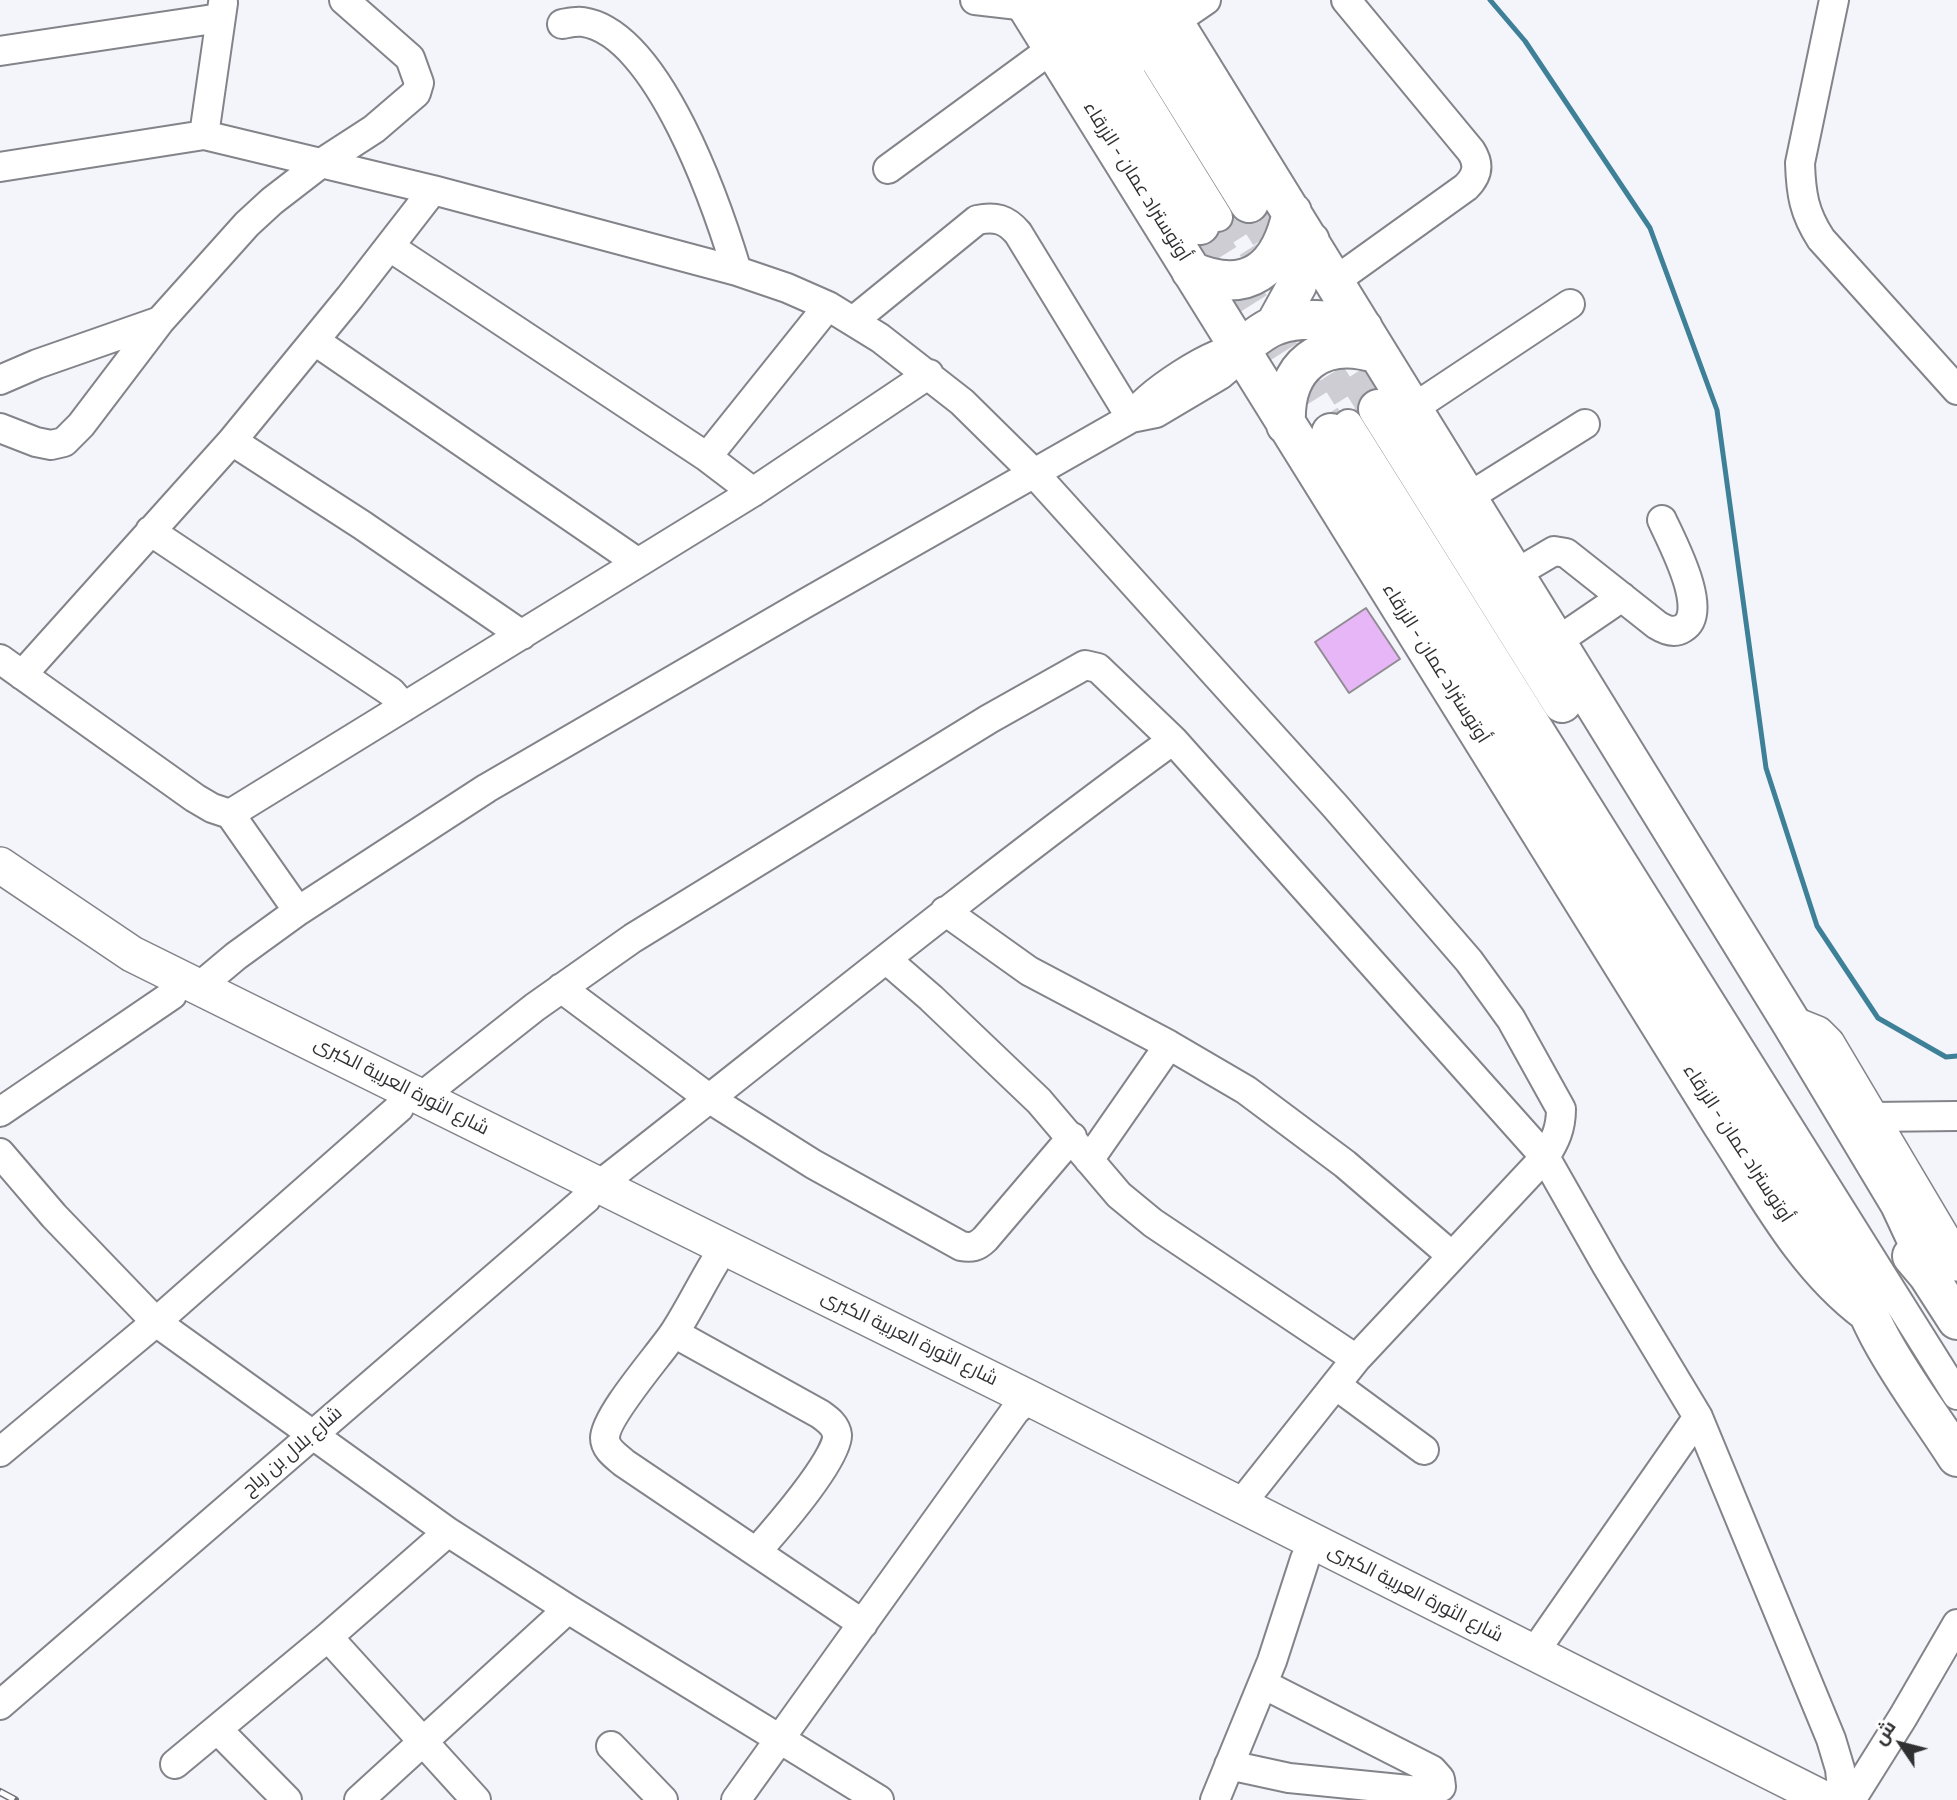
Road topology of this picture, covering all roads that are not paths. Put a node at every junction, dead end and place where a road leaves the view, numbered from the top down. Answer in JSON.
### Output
{"nodes":[{"id":1,"x":344,"y":0,"type":"edge"},
{"id":2,"x":975,"y":0,"type":"edge"},
{"id":3,"x":1083,"y":0,"type":"edge"},
{"id":4,"x":1097,"y":0,"type":"edge"},
{"id":5,"x":1123,"y":0,"type":"edge"},
{"id":6,"x":1206,"y":0,"type":"edge"},
{"id":7,"x":1346,"y":0,"type":"edge"},
{"id":8,"x":1834,"y":0,"type":"edge"},
{"id":9,"x":1037,"y":2,"type":"edge"},
{"id":10,"x":222,"y":9,"type":"edge"},
{"id":11,"x":1167,"y":11,"type":"edge"},
{"id":12,"x":562,"y":24,"type":"dead end"},
{"id":13,"x":1053,"y":48,"type":"junction"},
{"id":14,"x":0,"y":51,"type":"edge"},
{"id":15,"x":204,"y":135,"type":"junction"},
{"id":16,"x":320,"y":164,"type":"junction"},
{"id":17,"x":0,"y":167,"type":"edge"},
{"id":18,"x":888,"y":169,"type":"dead end"},
{"id":19,"x":433,"y":190,"type":"junction"},
{"id":20,"x":1224,"y":214,"type":"junction"},
{"id":21,"x":1301,"y":227,"type":"junction"},
{"id":22,"x":390,"y":247,"type":"junction"},
{"id":23,"x":737,"y":271,"type":"junction"},
{"id":24,"x":1191,"y":271,"type":"junction"},
{"id":25,"x":1335,"y":281,"type":"junction"},
{"id":26,"x":1570,"y":304,"type":"dead end"},
{"id":27,"x":828,"y":306,"type":"junction"},
{"id":28,"x":160,"y":321,"type":"junction"},
{"id":29,"x":853,"y":321,"type":"junction"},
{"id":30,"x":1275,"y":325,"type":"junction"},
{"id":31,"x":315,"y":341,"type":"junction"},
{"id":32,"x":1371,"y":341,"type":"junction"},
{"id":33,"x":1240,"y":349,"type":"junction"},
{"id":34,"x":929,"y":374,"type":"junction"},
{"id":35,"x":0,"y":380,"type":"edge"},
{"id":36,"x":1955,"y":382,"type":"edge"},
{"id":37,"x":1131,"y":418,"type":"junction"},
{"id":38,"x":1366,"y":419,"type":"junction"},
{"id":39,"x":1585,"y":424,"type":"dead end"},
{"id":40,"x":1286,"y":425,"type":"junction"},
{"id":41,"x":0,"y":428,"type":"edge"},
{"id":42,"x":232,"y":441,"type":"junction"},
{"id":43,"x":707,"y":457,"type":"junction"},
{"id":44,"x":1034,"y":473,"type":"junction"},
{"id":45,"x":753,"y":492,"type":"junction"},
{"id":46,"x":1467,"y":498,"type":"junction"},
{"id":47,"x":1662,"y":520,"type":"dead end"},
{"id":48,"x":150,"y":531,"type":"junction"},
{"id":49,"x":638,"y":562,"type":"junction"},
{"id":50,"x":1515,"y":574,"type":"junction"},
{"id":51,"x":1622,"y":597,"type":"junction"},
{"id":52,"x":522,"y":635,"type":"junction"},
{"id":53,"x":1556,"y":642,"type":"junction"},
{"id":54,"x":11,"y":667,"type":"edge"},
{"id":55,"x":404,"y":707,"type":"junction"},
{"id":56,"x":1173,"y":740,"type":"junction"},
{"id":57,"x":230,"y":814,"type":"junction"},
{"id":58,"x":0,"y":864,"type":"edge"},
{"id":59,"x":0,"y":883,"type":"edge"},
{"id":60,"x":298,"y":911,"type":"junction"},
{"id":61,"x":945,"y":911,"type":"junction"},
{"id":62,"x":886,"y":959,"type":"junction"},
{"id":63,"x":561,"y":988,"type":"junction"},
{"id":64,"x":186,"y":991,"type":"junction"},
{"id":65,"x":1792,"y":1024,"type":"junction"},
{"id":66,"x":1169,"y":1045,"type":"junction"},
{"id":67,"x":710,"y":1099,"type":"junction"},
{"id":68,"x":410,"y":1102,"type":"junction"},
{"id":69,"x":0,"y":1112,"type":"edge"},
{"id":70,"x":1957,"y":1116,"type":"edge"},
{"id":71,"x":1871,"y":1117,"type":"junction"},
{"id":72,"x":1072,"y":1138,"type":"junction"},
{"id":73,"x":0,"y":1153,"type":"edge"},
{"id":74,"x":1545,"y":1157,"type":"junction"},
{"id":75,"x":1089,"y":1160,"type":"junction"},
{"id":76,"x":592,"y":1193,"type":"junction"},
{"id":77,"x":1452,"y":1256,"type":"junction"},
{"id":78,"x":715,"y":1262,"type":"junction"},
{"id":79,"x":1943,"y":1269,"type":"edge"},
{"id":80,"x":1867,"y":1312,"type":"junction"},
{"id":81,"x":1957,"y":1320,"type":"edge"},
{"id":82,"x":156,"y":1322,"type":"junction"},
{"id":83,"x":674,"y":1333,"type":"junction"},
{"id":84,"x":1356,"y":1359,"type":"junction"},
{"id":85,"x":1957,"y":1375,"type":"edge"},
{"id":86,"x":1337,"y":1387,"type":"junction"},
{"id":87,"x":1957,"y":1395,"type":"edge"},
{"id":88,"x":1022,"y":1404,"type":"junction"},
{"id":89,"x":1698,"y":1417,"type":"junction"},
{"id":90,"x":312,"y":1436,"type":"junction"},
{"id":91,"x":1424,"y":1450,"type":"dead end"},
{"id":92,"x":0,"y":1452,"type":"edge"},
{"id":93,"x":1957,"y":1457,"type":"edge"},
{"id":94,"x":1240,"y":1505,"type":"junction"},
{"id":95,"x":448,"y":1532,"type":"junction"},
{"id":96,"x":756,"y":1552,"type":"junction"},
{"id":97,"x":1305,"y":1559,"type":"junction"},
{"id":98,"x":568,"y":1609,"type":"junction"},
{"id":99,"x":863,"y":1624,"type":"junction"},
{"id":100,"x":1957,"y":1624,"type":"edge"},
{"id":101,"x":328,"y":1637,"type":"junction"},
{"id":102,"x":1533,"y":1654,"type":"junction"},
{"id":103,"x":1263,"y":1684,"type":"junction"},
{"id":104,"x":0,"y":1705,"type":"edge"},
{"id":105,"x":218,"y":1730,"type":"junction"},
{"id":106,"x":779,"y":1738,"type":"junction"},
{"id":107,"x":422,"y":1742,"type":"junction"},
{"id":108,"x":611,"y":1746,"type":"dead end"},
{"id":109,"x":175,"y":1765,"type":"dead end"},
{"id":110,"x":1229,"y":1765,"type":"junction"},
{"id":111,"x":287,"y":1800,"type":"edge"},
{"id":112,"x":359,"y":1800,"type":"edge"},
{"id":113,"x":476,"y":1800,"type":"edge"},
{"id":114,"x":663,"y":1800,"type":"edge"},
{"id":115,"x":736,"y":1800,"type":"edge"},
{"id":116,"x":879,"y":1800,"type":"edge"},
{"id":117,"x":1215,"y":1800,"type":"edge"},
{"id":118,"x":1773,"y":1800,"type":"edge"},
{"id":119,"x":1826,"y":1800,"type":"edge"},
{"id":120,"x":1843,"y":1800,"type":"edge"},
{"id":121,"x":1851,"y":1800,"type":"edge"}],
"edges":[{"from":1,"to":16,"type":"street"},
{"from":2,"to":9,"type":"street"},
{"from":3,"to":20,"type":"street"},
{"from":4,"to":20,"type":"street"},
{"from":5,"to":20,"type":"highway"},
{"from":6,"to":11,"type":"street"},
{"from":7,"to":25,"type":"street"},
{"from":8,"to":36,"type":"street"},
{"from":9,"to":13,"type":"highway","name":"أوتوستراد عمان - الزرقاء"},
{"from":9,"to":20,"type":"highway","name":"أوتوستراد عمان - الزرقاء"},
{"from":10,"to":14,"type":"street"},
{"from":10,"to":15,"type":"street"},
{"from":11,"to":21,"type":"highway","name":"أوتوستراد عمان - الزرقاء"},
{"from":12,"to":23,"type":"street"},
{"from":13,"to":18,"type":"street"},
{"from":13,"to":24,"type":"highway","name":"أوتوستراد عمان - الزرقاء"},
{"from":15,"to":16,"type":"street"},
{"from":15,"to":17,"type":"street"},
{"from":16,"to":19,"type":"street"},
{"from":16,"to":28,"type":"street"},
{"from":19,"to":22,"type":"street"},
{"from":19,"to":23,"type":"street"},
{"from":21,"to":24,"type":"highway"},
{"from":21,"to":25,"type":"highway","name":"أوتوستراد عمان - الزرقاء"},
{"from":21,"to":30,"type":"highway"},
{"from":22,"to":31,"type":"street"},
{"from":22,"to":43,"type":"street"},
{"from":23,"to":27,"type":"street"},
{"from":24,"to":33,"type":"highway","name":"أوتوستراد عمان - الزرقاء"},
{"from":25,"to":32,"type":"highway","name":"أوتوستراد عمان - الزرقاء"},
{"from":26,"to":38,"type":"street"},
{"from":27,"to":29,"type":"street"},
{"from":27,"to":43,"type":"street"},
{"from":28,"to":35,"type":"street"},
{"from":28,"to":41,"type":"street"},
{"from":29,"to":34,"type":"street"},
{"from":29,"to":37,"type":"street"},
{"from":30,"to":32,"type":"highway"},
{"from":30,"to":33,"type":"highway"},
{"from":31,"to":42,"type":"street"},
{"from":31,"to":49,"type":"street"},
{"from":32,"to":38,"type":"highway","name":"أوتوستراد عمان - الزرقاء"},
{"from":32,"to":40,"type":"highway"},
{"from":33,"to":37,"type":"street"},
{"from":33,"to":40,"type":"highway","name":"أوتوستراد عمان - الزرقاء"},
{"from":34,"to":44,"type":"street"},
{"from":34,"to":45,"type":"street"},
{"from":37,"to":44,"type":"street"},
{"from":38,"to":46,"type":"highway","name":"أوتوستراد عمان - الزرقاء"},
{"from":38,"to":79,"type":"highway","name":"أوتوستراد عمان - الزرقاء"},
{"from":38,"to":80,"type":"highway","name":"أوتوستراد عمان - الزرقاء"},
{"from":38,"to":85,"type":"street"},
{"from":38,"to":87,"type":"street"},
{"from":39,"to":46,"type":"street"},
{"from":40,"to":80,"type":"highway","name":"أوتوستراد عمان - الزرقاء"},
{"from":42,"to":48,"type":"street"},
{"from":42,"to":52,"type":"street"},
{"from":43,"to":45,"type":"street"},
{"from":44,"to":60,"type":"street"},
{"from":44,"to":74,"type":"street"},
{"from":45,"to":49,"type":"street"},
{"from":46,"to":50,"type":"highway","name":"أوتوستراد عمان - الزرقاء"},
{"from":47,"to":51,"type":"street"},
{"from":48,"to":54,"type":"street"},
{"from":48,"to":55,"type":"street"},
{"from":49,"to":52,"type":"street"},
{"from":50,"to":51,"type":"street"},
{"from":50,"to":53,"type":"highway","name":"أوتوستراد عمان - الزرقاء"},
{"from":51,"to":53,"type":"street"},
{"from":52,"to":55,"type":"street"},
{"from":53,"to":65,"type":"highway","name":"أوتوستراد عمان - الزرقاء"},
{"from":54,"to":57,"type":"street"},
{"from":55,"to":57,"type":"street"},
{"from":56,"to":61,"type":"street","name":"شارع بلال بن رباح"},
{"from":56,"to":63,"type":"street"},
{"from":56,"to":74,"type":"street"},
{"from":57,"to":60,"type":"street"},
{"from":58,"to":64,"type":"main road","name":"شارع الثورة العربية الكبرى"},
{"from":59,"to":64,"type":"main road","name":"شارع الثورة العربية الكبرى"},
{"from":60,"to":64,"type":"street"},
{"from":61,"to":62,"type":"street","name":"شارع بلال بن رباح"},
{"from":61,"to":66,"type":"street"},
{"from":62,"to":67,"type":"street","name":"شارع بلال بن رباح"},
{"from":62,"to":72,"type":"street"},
{"from":63,"to":67,"type":"street"},
{"from":63,"to":68,"type":"street"},
{"from":64,"to":68,"type":"main road","name":"شارع الثورة العربية الكبرى"},
{"from":64,"to":69,"type":"street"},
{"from":65,"to":71,"type":"main road"},
{"from":65,"to":79,"type":"highway","name":"أوتوستراد عمان - الزرقاء"},
{"from":66,"to":75,"type":"street"},
{"from":66,"to":77,"type":"street"},
{"from":67,"to":72,"type":"street"},
{"from":67,"to":76,"type":"street","name":"شارع بلال بن رباح"},
{"from":68,"to":76,"type":"main road","name":"شارع الثورة العربية الكبرى"},
{"from":68,"to":82,"type":"street"},
{"from":70,"to":71,"type":"street"},
{"from":71,"to":79,"type":"main road"},
{"from":72,"to":75,"type":"street"},
{"from":73,"to":82,"type":"street"},
{"from":74,"to":77,"type":"street"},
{"from":74,"to":89,"type":"street"},
{"from":75,"to":84,"type":"street"},
{"from":76,"to":78,"type":"main road","name":"شارع الثورة العربية الكبرى"},
{"from":76,"to":88,"type":"main road","name":"شارع الثورة العربية الكبرى"},
{"from":76,"to":90,"type":"street","name":"شارع بلال بن رباح"},
{"from":77,"to":84,"type":"street"},
{"from":78,"to":83,"type":"street"},
{"from":78,"to":88,"type":"main road","name":"شارع الثورة العربية الكبرى"},
{"from":79,"to":81,"type":"highway","name":"أوتوستراد عمان - الزرقاء"},
{"from":80,"to":93,"type":"highway","name":"أوتوستراد عمان - الزرقاء"},
{"from":82,"to":90,"type":"street"},
{"from":82,"to":92,"type":"street"},
{"from":83,"to":96,"type":"street"},
{"from":83,"to":96,"type":"street"},
{"from":84,"to":86,"type":"street"},
{"from":86,"to":91,"type":"street"},
{"from":86,"to":94,"type":"street"},
{"from":88,"to":94,"type":"main road","name":"شارع الثورة العربية الكبرى"},
{"from":88,"to":97,"type":"main road","name":"شارع الثورة العربية الكبرى"},
{"from":88,"to":99,"type":"street"},
{"from":89,"to":102,"type":"street"},
{"from":89,"to":120,"type":"street"},
{"from":90,"to":95,"type":"street"},
{"from":90,"to":104,"type":"street","name":"شارع بلال بن رباح"},
{"from":94,"to":102,"type":"main road","name":"شارع الثورة العربية الكبرى"},
{"from":95,"to":98,"type":"street"},
{"from":95,"to":101,"type":"street"},
{"from":96,"to":99,"type":"street"},
{"from":97,"to":103,"type":"street"},
{"from":97,"to":118,"type":"main road","name":"شارع الثورة العربية الكبرى"},
{"from":98,"to":106,"type":"street"},
{"from":98,"to":107,"type":"street"},
{"from":99,"to":106,"type":"street"},
{"from":100,"to":121,"type":"street"},
{"from":101,"to":105,"type":"street"},
{"from":101,"to":107,"type":"street"},
{"from":102,"to":119,"type":"main road","name":"شارع الثورة العربية الكبرى"},
{"from":103,"to":110,"type":"street"},
{"from":103,"to":110,"type":"street"},
{"from":105,"to":109,"type":"street"},
{"from":105,"to":111,"type":"street"},
{"from":106,"to":115,"type":"street"},
{"from":106,"to":116,"type":"street"},
{"from":107,"to":112,"type":"street"},
{"from":107,"to":113,"type":"street"},
{"from":108,"to":114,"type":"street"},
{"from":110,"to":117,"type":"street"}]}
